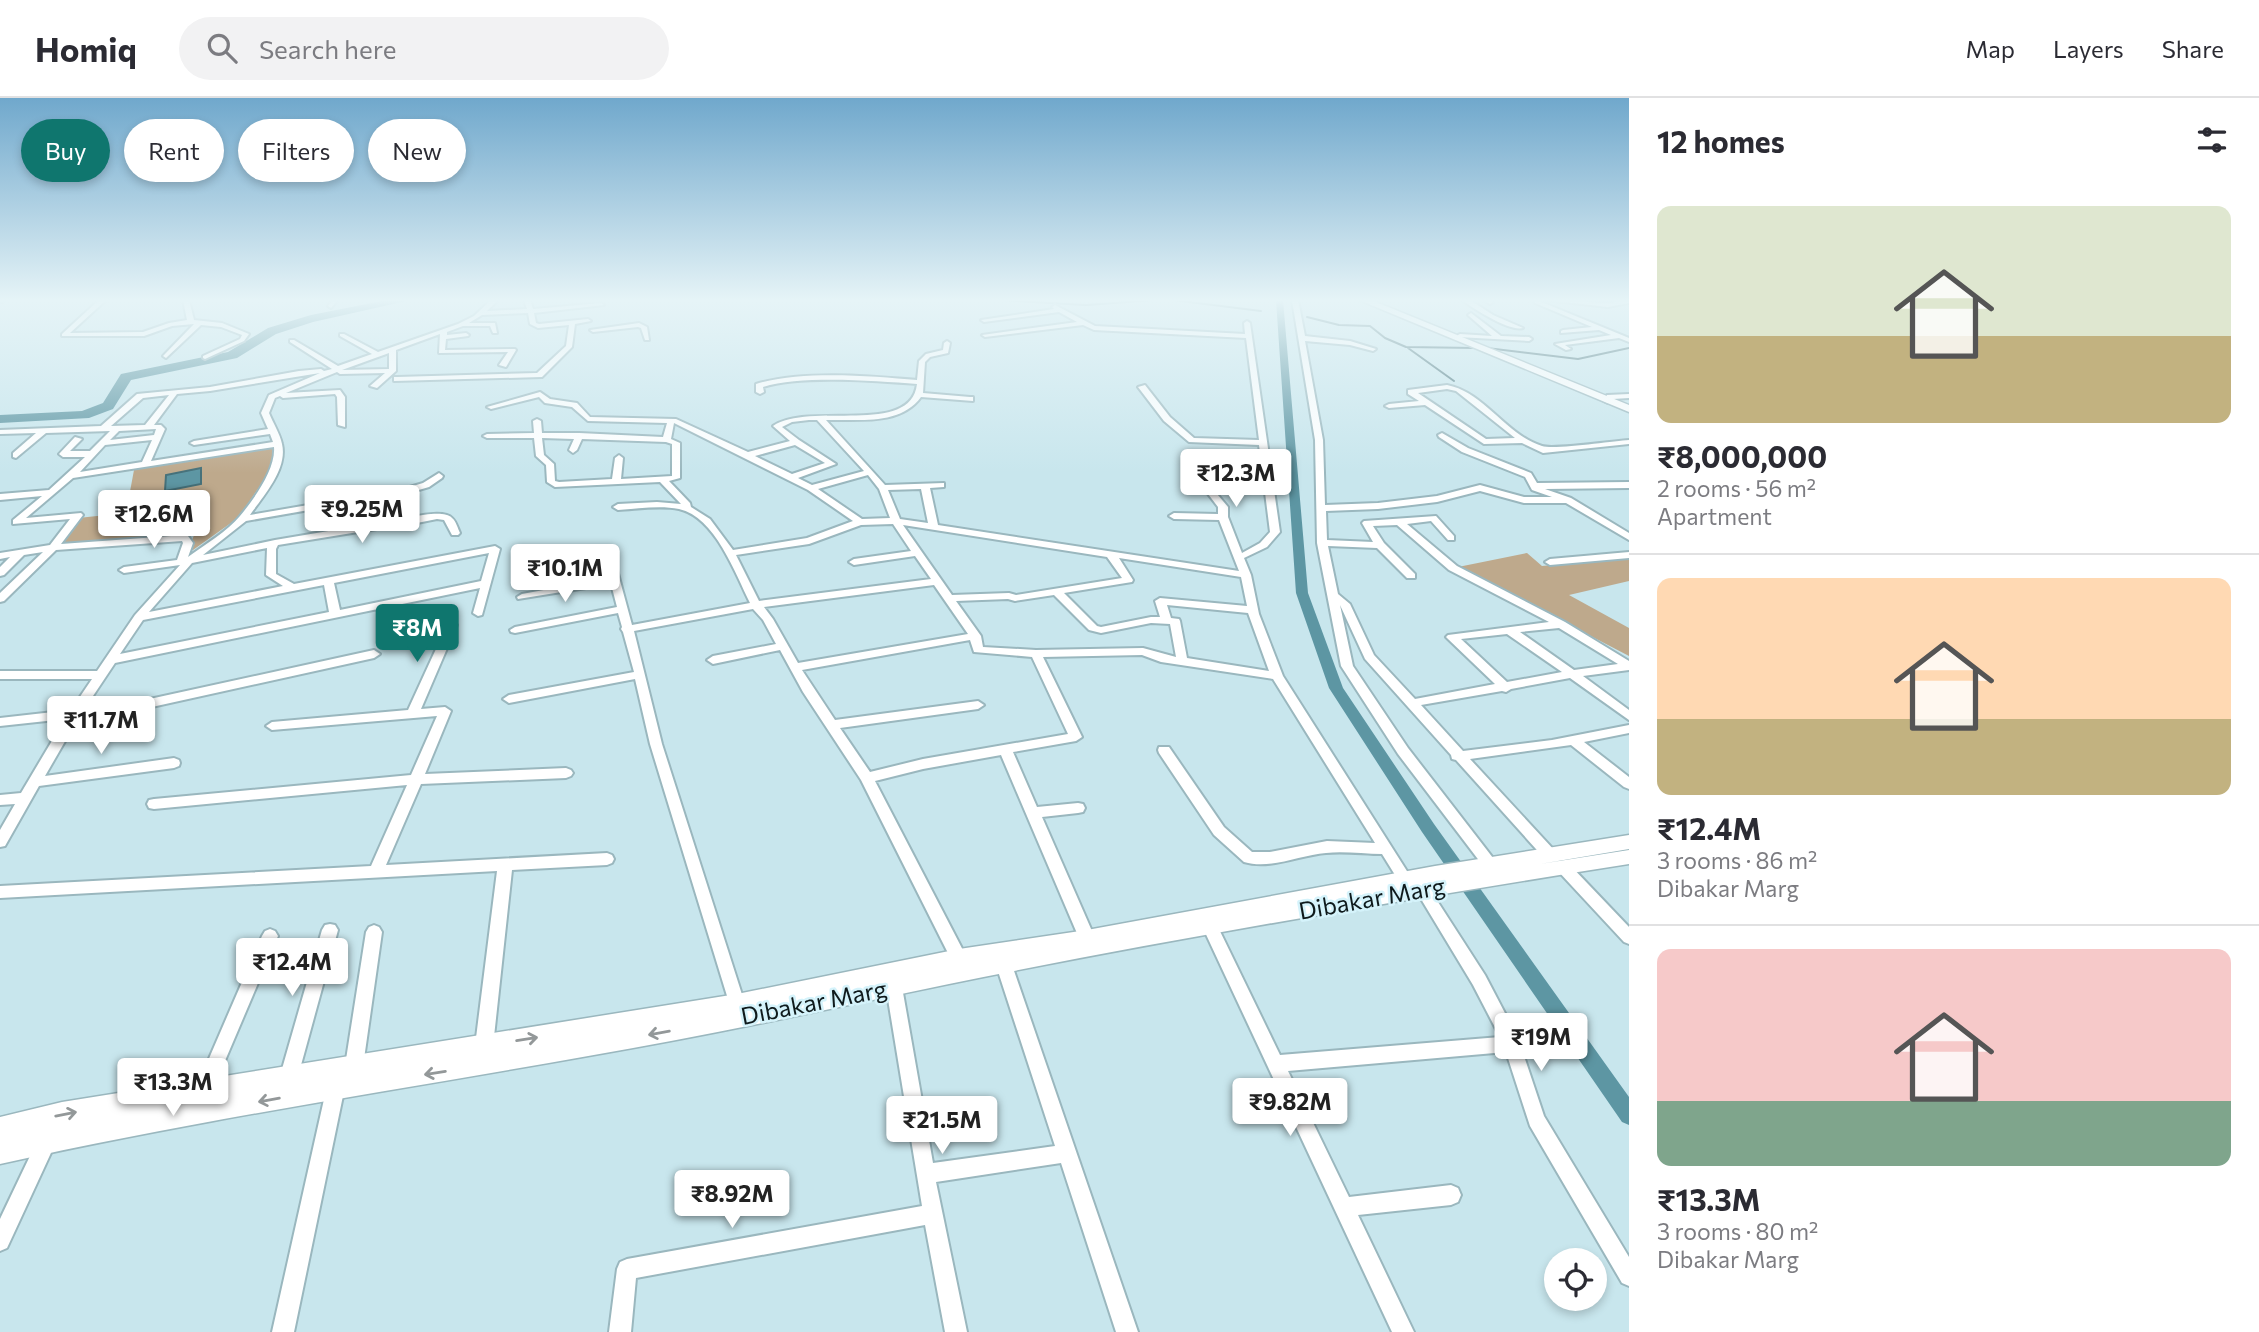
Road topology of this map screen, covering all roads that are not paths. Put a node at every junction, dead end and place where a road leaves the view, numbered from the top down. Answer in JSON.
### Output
{"nodes":[{"id":1,"x":315,"y":358,"type":"edge"},
{"id":2,"x":370,"y":358,"type":"edge"},
{"id":3,"x":393,"y":358,"type":"edge"},
{"id":4,"x":508,"y":358,"type":"edge"},
{"id":5,"x":558,"y":358,"type":"edge"},
{"id":6,"x":925,"y":358,"type":"edge"},
{"id":7,"x":1251,"y":358,"type":"edge"},
{"id":8,"x":1303,"y":358,"type":"edge"},
{"id":9,"x":1507,"y":358,"type":"edge"},
{"id":10,"x":503,"y":365,"type":"dead end"},
{"id":11,"x":333,"y":370,"type":"junction"},
{"id":12,"x":392,"y":371,"type":"junction"},
{"id":13,"x":397,"y":379,"type":"dead end"},
{"id":14,"x":920,"y":382,"type":"junction"},
{"id":15,"x":374,"y":386,"type":"dead end"},
{"id":16,"x":1142,"y":387,"type":"dead end"},
{"id":17,"x":175,"y":392,"type":"junction"},
{"id":18,"x":760,"y":392,"type":"dead end"},
{"id":19,"x":919,"y":395,"type":"junction"},
{"id":20,"x":1629,"y":396,"type":"edge"},
{"id":21,"x":272,"y":397,"type":"junction"},
{"id":22,"x":970,"y":399,"type":"dead end"},
{"id":23,"x":1609,"y":399,"type":"junction"},
{"id":24,"x":1425,"y":403,"type":"junction"},
{"id":25,"x":1389,"y":406,"type":"dead end"},
{"id":26,"x":491,"y":407,"type":"dead end"},
{"id":27,"x":1629,"y":407,"type":"edge"},
{"id":28,"x":820,"y":418,"type":"junction"},
{"id":29,"x":537,"y":421,"type":"dead end"},
{"id":30,"x":671,"y":421,"type":"junction"},
{"id":31,"x":342,"y":425,"type":"dead end"},
{"id":32,"x":148,"y":427,"type":"junction"},
{"id":33,"x":103,"y":429,"type":"junction"},
{"id":34,"x":116,"y":429,"type":"junction"},
{"id":35,"x":43,"y":431,"type":"junction"},
{"id":36,"x":271,"y":431,"type":"junction"},
{"id":37,"x":0,"y":432,"type":"edge"},
{"id":38,"x":1470,"y":433,"type":"junction"},
{"id":39,"x":537,"y":435,"type":"junction"},
{"id":40,"x":579,"y":435,"type":"junction"},
{"id":41,"x":487,"y":436,"type":"dead end"},
{"id":42,"x":158,"y":437,"type":"junction"},
{"id":43,"x":78,"y":439,"type":"dead end"},
{"id":44,"x":667,"y":440,"type":"junction"},
{"id":45,"x":1523,"y":440,"type":"junction"},
{"id":46,"x":1629,"y":442,"type":"edge"},
{"id":47,"x":102,"y":443,"type":"junction"},
{"id":48,"x":194,"y":443,"type":"dead end"},
{"id":49,"x":796,"y":443,"type":"junction"},
{"id":50,"x":1264,"y":443,"type":"junction"},
{"id":51,"x":278,"y":444,"type":"junction"},
{"id":52,"x":573,"y":450,"type":"dead end"},
{"id":53,"x":90,"y":454,"type":"junction"},
{"id":54,"x":16,"y":455,"type":"dead end"},
{"id":55,"x":748,"y":455,"type":"junction"},
{"id":56,"x":619,"y":458,"type":"dead end"},
{"id":57,"x":145,"y":466,"type":"junction"},
{"id":58,"x":870,"y":472,"type":"junction"},
{"id":59,"x":71,"y":476,"type":"junction"},
{"id":60,"x":439,"y":476,"type":"dead end"},
{"id":61,"x":791,"y":477,"type":"junction"},
{"id":62,"x":663,"y":480,"type":"junction"},
{"id":63,"x":616,"y":482,"type":"junction"},
{"id":64,"x":942,"y":485,"type":"dead end"},
{"id":65,"x":1629,"y":485,"type":"edge"},
{"id":66,"x":925,"y":486,"type":"junction"},
{"id":67,"x":1534,"y":486,"type":"junction"},
{"id":68,"x":811,"y":488,"type":"junction"},
{"id":69,"x":883,"y":488,"type":"junction"},
{"id":70,"x":1209,"y":490,"type":"dead end"},
{"id":71,"x":52,"y":492,"type":"junction"},
{"id":72,"x":0,"y":497,"type":"edge"},
{"id":73,"x":372,"y":497,"type":"dead end"},
{"id":74,"x":1568,"y":500,"type":"junction"},
{"id":75,"x":337,"y":503,"type":"junction"},
{"id":76,"x":687,"y":505,"type":"junction"},
{"id":77,"x":618,"y":507,"type":"dead end"},
{"id":78,"x":1322,"y":508,"type":"junction"},
{"id":79,"x":1174,"y":516,"type":"dead end"},
{"id":80,"x":1223,"y":517,"type":"junction"},
{"id":81,"x":243,"y":519,"type":"junction"},
{"id":82,"x":337,"y":519,"type":"dead end"},
{"id":83,"x":896,"y":521,"type":"junction"},
{"id":84,"x":860,"y":522,"type":"junction"},
{"id":85,"x":1399,"y":522,"type":"junction"},
{"id":86,"x":387,"y":526,"type":"junction"},
{"id":87,"x":934,"y":527,"type":"junction"},
{"id":88,"x":455,"y":533,"type":"dead end"},
{"id":89,"x":1629,"y":537,"type":"edge"},
{"id":90,"x":1451,"y":538,"type":"dead end"},
{"id":91,"x":275,"y":543,"type":"junction"},
{"id":92,"x":1321,"y":543,"type":"junction"},
{"id":93,"x":1381,"y":545,"type":"junction"},
{"id":94,"x":53,"y":547,"type":"junction"},
{"id":95,"x":23,"y":551,"type":"junction"},
{"id":96,"x":730,"y":552,"type":"junction"},
{"id":97,"x":916,"y":553,"type":"junction"},
{"id":98,"x":1629,"y":555,"type":"edge"},
{"id":99,"x":0,"y":556,"type":"edge"},
{"id":100,"x":1112,"y":556,"type":"junction"},
{"id":101,"x":1239,"y":556,"type":"junction"},
{"id":102,"x":185,"y":561,"type":"junction"},
{"id":103,"x":854,"y":562,"type":"dead end"},
{"id":104,"x":1550,"y":562,"type":"dead end"},
{"id":105,"x":534,"y":568,"type":"dead end"},
{"id":106,"x":124,"y":570,"type":"dead end"},
{"id":107,"x":0,"y":573,"type":"edge"},
{"id":108,"x":1246,"y":575,"type":"junction"},
{"id":109,"x":1411,"y":576,"type":"dead end"},
{"id":110,"x":614,"y":580,"type":"junction"},
{"id":111,"x":329,"y":581,"type":"junction"},
{"id":112,"x":938,"y":581,"type":"junction"},
{"id":113,"x":487,"y":583,"type":"junction"},
{"id":114,"x":293,"y":588,"type":"junction"},
{"id":115,"x":1057,"y":592,"type":"junction"},
{"id":116,"x":1332,"y":595,"type":"junction"},
{"id":117,"x":522,"y":597,"type":"dead end"},
{"id":118,"x":951,"y":598,"type":"junction"},
{"id":119,"x":0,"y":599,"type":"edge"},
{"id":120,"x":756,"y":605,"type":"junction"},
{"id":121,"x":621,"y":609,"type":"junction"},
{"id":122,"x":1254,"y":610,"type":"junction"},
{"id":123,"x":478,"y":613,"type":"dead end"},
{"id":124,"x":335,"y":614,"type":"junction"},
{"id":125,"x":139,"y":617,"type":"junction"},
{"id":126,"x":1166,"y":620,"type":"junction"},
{"id":127,"x":1561,"y":624,"type":"junction"},
{"id":128,"x":452,"y":625,"type":"dead end"},
{"id":129,"x":626,"y":629,"type":"junction"},
{"id":130,"x":515,"y":630,"type":"dead end"},
{"id":131,"x":1509,"y":630,"type":"junction"},
{"id":132,"x":975,"y":636,"type":"junction"},
{"id":133,"x":784,"y":646,"type":"junction"},
{"id":134,"x":374,"y":654,"type":"dead end"},
{"id":135,"x":1035,"y":654,"type":"junction"},
{"id":136,"x":110,"y":660,"type":"junction"},
{"id":137,"x":713,"y":660,"type":"dead end"},
{"id":138,"x":1182,"y":661,"type":"junction"},
{"id":139,"x":1629,"y":666,"type":"edge"},
{"id":140,"x":796,"y":667,"type":"junction"},
{"id":141,"x":639,"y":674,"type":"junction"},
{"id":142,"x":1572,"y":674,"type":"junction"},
{"id":143,"x":0,"y":675,"type":"edge"},
{"id":144,"x":99,"y":675,"type":"junction"},
{"id":145,"x":1277,"y":676,"type":"junction"},
{"id":146,"x":1506,"y":688,"type":"junction"},
{"id":147,"x":509,"y":699,"type":"dead end"},
{"id":148,"x":1412,"y":703,"type":"junction"},
{"id":149,"x":978,"y":705,"type":"dead end"},
{"id":150,"x":412,"y":715,"type":"junction"},
{"id":151,"x":1629,"y":716,"type":"edge"},
{"id":152,"x":72,"y":717,"type":"junction"},
{"id":153,"x":0,"y":722,"type":"edge"},
{"id":154,"x":832,"y":725,"type":"junction"},
{"id":155,"x":272,"y":726,"type":"dead end"},
{"id":156,"x":1629,"y":729,"type":"edge"},
{"id":157,"x":1573,"y":740,"type":"junction"},
{"id":158,"x":1005,"y":748,"type":"junction"},
{"id":159,"x":1164,"y":750,"type":"dead end"},
{"id":160,"x":1457,"y":756,"type":"junction"},
{"id":161,"x":174,"y":763,"type":"dead end"},
{"id":162,"x":566,"y":773,"type":"dead end"},
{"id":163,"x":867,"y":778,"type":"junction"},
{"id":164,"x":416,"y":779,"type":"junction"},
{"id":165,"x":34,"y":782,"type":"junction"},
{"id":166,"x":1629,"y":784,"type":"edge"},
{"id":167,"x":25,"y":798,"type":"junction"},
{"id":168,"x":0,"y":800,"type":"edge"},
{"id":169,"x":154,"y":804,"type":"dead end"},
{"id":170,"x":1078,"y":808,"type":"dead end"},
{"id":171,"x":1032,"y":813,"type":"junction"},
{"id":172,"x":5,"y":825,"type":"edge"},
{"id":173,"x":0,"y":842,"type":"edge"},
{"id":174,"x":1629,"y":842,"type":"edge"},
{"id":175,"x":1386,"y":849,"type":"junction"},
{"id":176,"x":1629,"y":858,"type":"edge"},
{"id":177,"x":607,"y":859,"type":"dead end"},
{"id":178,"x":1556,"y":861,"type":"junction"},
{"id":179,"x":505,"y":865,"type":"junction"},
{"id":180,"x":376,"y":872,"type":"junction"},
{"id":181,"x":1487,"y":872,"type":"junction"},
{"id":182,"x":1428,"y":882,"type":"junction"},
{"id":183,"x":0,"y":892,"type":"edge"},
{"id":184,"x":1212,"y":928,"type":"junction"},
{"id":185,"x":330,"y":930,"type":"dead end"},
{"id":186,"x":374,"y":932,"type":"dead end"},
{"id":187,"x":270,"y":936,"type":"dead end"},
{"id":188,"x":1629,"y":937,"type":"edge"},
{"id":189,"x":1087,"y":938,"type":"junction"},
{"id":190,"x":982,"y":962,"type":"junction"},
{"id":191,"x":894,"y":987,"type":"junction"},
{"id":192,"x":737,"y":1004,"type":"junction"},
{"id":193,"x":1512,"y":1044,"type":"junction"},
{"id":194,"x":484,"y":1046,"type":"junction"},
{"id":195,"x":1277,"y":1064,"type":"junction"},
{"id":196,"x":343,"y":1074,"type":"junction"},
{"id":197,"x":289,"y":1076,"type":"junction"},
{"id":198,"x":204,"y":1090,"type":"junction"},
{"id":199,"x":0,"y":1129,"type":"edge"},
{"id":200,"x":47,"y":1141,"type":"junction"},
{"id":201,"x":0,"y":1152,"type":"edge"},
{"id":202,"x":1068,"y":1153,"type":"junction"},
{"id":203,"x":925,"y":1174,"type":"junction"},
{"id":204,"x":1451,"y":1195,"type":"dead end"},
{"id":205,"x":1345,"y":1207,"type":"junction"},
{"id":206,"x":933,"y":1214,"type":"junction"},
{"id":207,"x":0,"y":1241,"type":"edge"},
{"id":208,"x":1629,"y":1276,"type":"edge"},
{"id":209,"x":283,"y":1332,"type":"edge"},
{"id":210,"x":620,"y":1332,"type":"edge"},
{"id":211,"x":956,"y":1332,"type":"edge"},
{"id":212,"x":1127,"y":1332,"type":"edge"},
{"id":213,"x":1403,"y":1332,"type":"edge"}],
"edges":[{"from":1,"to":11,"type":"street"},
{"from":2,"to":11,"type":"street"},
{"from":3,"to":12,"type":"street"},
{"from":4,"to":10,"type":"street"},
{"from":5,"to":13,"type":"street"},
{"from":6,"to":14,"type":"street"},
{"from":7,"to":50,"type":"street"},
{"from":8,"to":78,"type":"street"},
{"from":9,"to":23,"type":"main road"},
{"from":11,"to":12,"type":"street"},
{"from":11,"to":17,"type":"street"},
{"from":11,"to":21,"type":"street"},
{"from":12,"to":15,"type":"street"},
{"from":14,"to":18,"type":"street"},
{"from":14,"to":19,"type":"street"},
{"from":16,"to":50,"type":"street"},
{"from":17,"to":32,"type":"street"},
{"from":17,"to":33,"type":"street"},
{"from":19,"to":22,"type":"street"},
{"from":19,"to":28,"type":"street"},
{"from":20,"to":23,"type":"street"},
{"from":21,"to":31,"type":"street"},
{"from":21,"to":36,"type":"street"},
{"from":23,"to":27,"type":"main road"},
{"from":24,"to":25,"type":"street"},
{"from":24,"to":38,"type":"street"},
{"from":24,"to":45,"type":"street"},
{"from":26,"to":30,"type":"street"},
{"from":28,"to":49,"type":"street"},
{"from":28,"to":58,"type":"street"},
{"from":29,"to":39,"type":"street"},
{"from":30,"to":44,"type":"street"},
{"from":30,"to":55,"type":"street"},
{"from":32,"to":34,"type":"street"},
{"from":32,"to":42,"type":"street"},
{"from":33,"to":34,"type":"street"},
{"from":33,"to":35,"type":"street"},
{"from":34,"to":47,"type":"street"},
{"from":35,"to":37,"type":"street"},
{"from":35,"to":54,"type":"street"},
{"from":36,"to":48,"type":"street"},
{"from":36,"to":51,"type":"street"},
{"from":38,"to":45,"type":"street"},
{"from":38,"to":67,"type":"street"},
{"from":39,"to":40,"type":"street"},
{"from":39,"to":41,"type":"street"},
{"from":39,"to":63,"type":"street"},
{"from":40,"to":44,"type":"street"},
{"from":40,"to":52,"type":"street"},
{"from":42,"to":47,"type":"street"},
{"from":42,"to":57,"type":"street"},
{"from":43,"to":53,"type":"street"},
{"from":44,"to":62,"type":"street"},
{"from":45,"to":46,"type":"street"},
{"from":47,"to":53,"type":"street"},
{"from":49,"to":55,"type":"street"},
{"from":49,"to":61,"type":"street"},
{"from":50,"to":101,"type":"street"},
{"from":51,"to":57,"type":"street"},
{"from":51,"to":81,"type":"street"},
{"from":53,"to":59,"type":"street"},
{"from":55,"to":61,"type":"street"},
{"from":56,"to":63,"type":"street"},
{"from":57,"to":59,"type":"street"},
{"from":58,"to":68,"type":"street"},
{"from":58,"to":69,"type":"street"},
{"from":59,"to":71,"type":"street"},
{"from":60,"to":86,"type":"street"},
{"from":61,"to":68,"type":"street"},
{"from":62,"to":63,"type":"street"},
{"from":62,"to":76,"type":"street"},
{"from":64,"to":66,"type":"street"},
{"from":65,"to":67,"type":"street"},
{"from":66,"to":69,"type":"street"},
{"from":66,"to":87,"type":"street"},
{"from":67,"to":74,"type":"street"},
{"from":68,"to":84,"type":"street"},
{"from":69,"to":83,"type":"street"},
{"from":70,"to":80,"type":"street"},
{"from":71,"to":72,"type":"street"},
{"from":71,"to":94,"type":"street"},
{"from":73,"to":75,"type":"street"},
{"from":74,"to":78,"type":"street"},
{"from":74,"to":89,"type":"street"},
{"from":75,"to":81,"type":"street"},
{"from":75,"to":82,"type":"street"},
{"from":76,"to":77,"type":"street"},
{"from":76,"to":96,"type":"street"},
{"from":78,"to":92,"type":"street"},
{"from":79,"to":80,"type":"street"},
{"from":80,"to":101,"type":"street"},
{"from":81,"to":102,"type":"street"},
{"from":83,"to":84,"type":"street"},
{"from":83,"to":87,"type":"street"},
{"from":83,"to":97,"type":"street"},
{"from":84,"to":96,"type":"street"},
{"from":85,"to":90,"type":"street"},
{"from":85,"to":93,"type":"street"},
{"from":85,"to":127,"type":"street"},
{"from":86,"to":88,"type":"street"},
{"from":86,"to":91,"type":"street"},
{"from":87,"to":100,"type":"street"},
{"from":91,"to":102,"type":"street"},
{"from":91,"to":114,"type":"street"},
{"from":92,"to":93,"type":"street"},
{"from":92,"to":116,"type":"street"},
{"from":93,"to":109,"type":"street"},
{"from":94,"to":95,"type":"street"},
{"from":94,"to":102,"type":"street"},
{"from":94,"to":119,"type":"street"},
{"from":95,"to":99,"type":"street"},
{"from":95,"to":107,"type":"street"},
{"from":96,"to":120,"type":"street"},
{"from":97,"to":103,"type":"street"},
{"from":97,"to":112,"type":"street"},
{"from":98,"to":104,"type":"street"},
{"from":100,"to":108,"type":"street"},
{"from":100,"to":115,"type":"street"},
{"from":101,"to":108,"type":"street"},
{"from":102,"to":106,"type":"street"},
{"from":102,"to":125,"type":"street"},
{"from":105,"to":110,"type":"street"},
{"from":108,"to":122,"type":"street"},
{"from":110,"to":117,"type":"street"},
{"from":110,"to":121,"type":"street"},
{"from":111,"to":113,"type":"street"},
{"from":111,"to":114,"type":"street"},
{"from":111,"to":124,"type":"street"},
{"from":112,"to":118,"type":"street"},
{"from":112,"to":120,"type":"street"},
{"from":113,"to":123,"type":"street"},
{"from":113,"to":124,"type":"street"},
{"from":114,"to":125,"type":"street"},
{"from":115,"to":118,"type":"street"},
{"from":115,"to":126,"type":"street"},
{"from":116,"to":148,"type":"street"},
{"from":116,"to":181,"type":"street"},
{"from":118,"to":132,"type":"street"},
{"from":120,"to":129,"type":"street"},
{"from":120,"to":133,"type":"street"},
{"from":121,"to":129,"type":"street"},
{"from":121,"to":130,"type":"street"},
{"from":122,"to":126,"type":"street"},
{"from":122,"to":145,"type":"street"},
{"from":124,"to":136,"type":"street"},
{"from":125,"to":136,"type":"street"},
{"from":126,"to":138,"type":"street"},
{"from":127,"to":131,"type":"street"},
{"from":127,"to":139,"type":"street"},
{"from":128,"to":150,"type":"street"},
{"from":129,"to":141,"type":"street"},
{"from":131,"to":142,"type":"street"},
{"from":131,"to":146,"type":"street"},
{"from":132,"to":135,"type":"street"},
{"from":132,"to":140,"type":"street"},
{"from":133,"to":137,"type":"street"},
{"from":133,"to":140,"type":"street"},
{"from":134,"to":152,"type":"street"},
{"from":135,"to":138,"type":"street"},
{"from":135,"to":158,"type":"street"},
{"from":136,"to":144,"type":"street"},
{"from":138,"to":145,"type":"street"},
{"from":139,"to":142,"type":"street"},
{"from":140,"to":154,"type":"street"},
{"from":141,"to":147,"type":"street"},
{"from":141,"to":192,"type":"street"},
{"from":142,"to":146,"type":"street"},
{"from":142,"to":151,"type":"street"},
{"from":143,"to":144,"type":"street"},
{"from":144,"to":152,"type":"street"},
{"from":145,"to":175,"type":"street"},
{"from":146,"to":148,"type":"street"},
{"from":148,"to":160,"type":"street"},
{"from":149,"to":154,"type":"street"},
{"from":150,"to":155,"type":"street"},
{"from":150,"to":164,"type":"street"},
{"from":152,"to":153,"type":"street"},
{"from":152,"to":165,"type":"street"},
{"from":154,"to":163,"type":"street"},
{"from":156,"to":157,"type":"street"},
{"from":157,"to":160,"type":"street"},
{"from":157,"to":166,"type":"street"},
{"from":158,"to":163,"type":"street"},
{"from":158,"to":171,"type":"street"},
{"from":159,"to":175,"type":"street"},
{"from":160,"to":178,"type":"street"},
{"from":161,"to":165,"type":"street"},
{"from":162,"to":164,"type":"street"},
{"from":163,"to":190,"type":"street"},
{"from":164,"to":169,"type":"street"},
{"from":164,"to":180,"type":"street"},
{"from":165,"to":167,"type":"street"},
{"from":167,"to":168,"type":"street"},
{"from":167,"to":172,"type":"street"},
{"from":170,"to":171,"type":"street"},
{"from":171,"to":189,"type":"street"},
{"from":172,"to":173,"type":"street"},
{"from":174,"to":178,"type":"main road","name":"Dibakar Marg"},
{"from":175,"to":182,"type":"street"},
{"from":176,"to":178,"type":"main road","name":"Dibakar Marg"},
{"from":177,"to":179,"type":"street"},
{"from":178,"to":181,"type":"main road","name":"Dibakar Marg"},
{"from":178,"to":188,"type":"street"},
{"from":179,"to":180,"type":"street"},
{"from":179,"to":194,"type":"street"},
{"from":180,"to":183,"type":"street"},
{"from":181,"to":182,"type":"main road","name":"Dibakar Marg"},
{"from":182,"to":184,"type":"main road","name":"Dibakar Marg"},
{"from":182,"to":189,"type":"main road","name":"Dibakar Marg"},
{"from":182,"to":193,"type":"street"},
{"from":184,"to":190,"type":"main road","name":"Dibakar Marg"},
{"from":184,"to":195,"type":"street"},
{"from":185,"to":197,"type":"street"},
{"from":186,"to":196,"type":"street"},
{"from":187,"to":198,"type":"street"},
{"from":189,"to":190,"type":"main road","name":"Dibakar Marg"},
{"from":190,"to":191,"type":"main road","name":"Dibakar Marg"},
{"from":190,"to":192,"type":"main road","name":"Dibakar Marg"},
{"from":190,"to":202,"type":"street"},
{"from":191,"to":196,"type":"main road","name":"Dibakar Marg","one_way":true},
{"from":191,"to":203,"type":"street"},
{"from":194,"to":192,"type":"main road","name":"Dibakar Marg","one_way":true},
{"from":193,"to":195,"type":"street"},
{"from":193,"to":208,"type":"street"},
{"from":194,"to":196,"type":"main road","name":"Dibakar Marg"},
{"from":195,"to":205,"type":"street"},
{"from":196,"to":197,"type":"main road","name":"Dibakar Marg"},
{"from":196,"to":200,"type":"main road","name":"Dibakar Marg","one_way":true},
{"from":196,"to":209,"type":"street"},
{"from":197,"to":198,"type":"main road","name":"Dibakar Marg"},
{"from":199,"to":198,"type":"main road","name":"Dibakar Marg","one_way":true},
{"from":200,"to":201,"type":"main road","name":"Dibakar Marg"},
{"from":200,"to":207,"type":"street"},
{"from":202,"to":203,"type":"street"},
{"from":202,"to":212,"type":"street"},
{"from":203,"to":206,"type":"street"},
{"from":204,"to":205,"type":"street"},
{"from":205,"to":213,"type":"street"},
{"from":206,"to":210,"type":"street"},
{"from":206,"to":211,"type":"street"}]}
